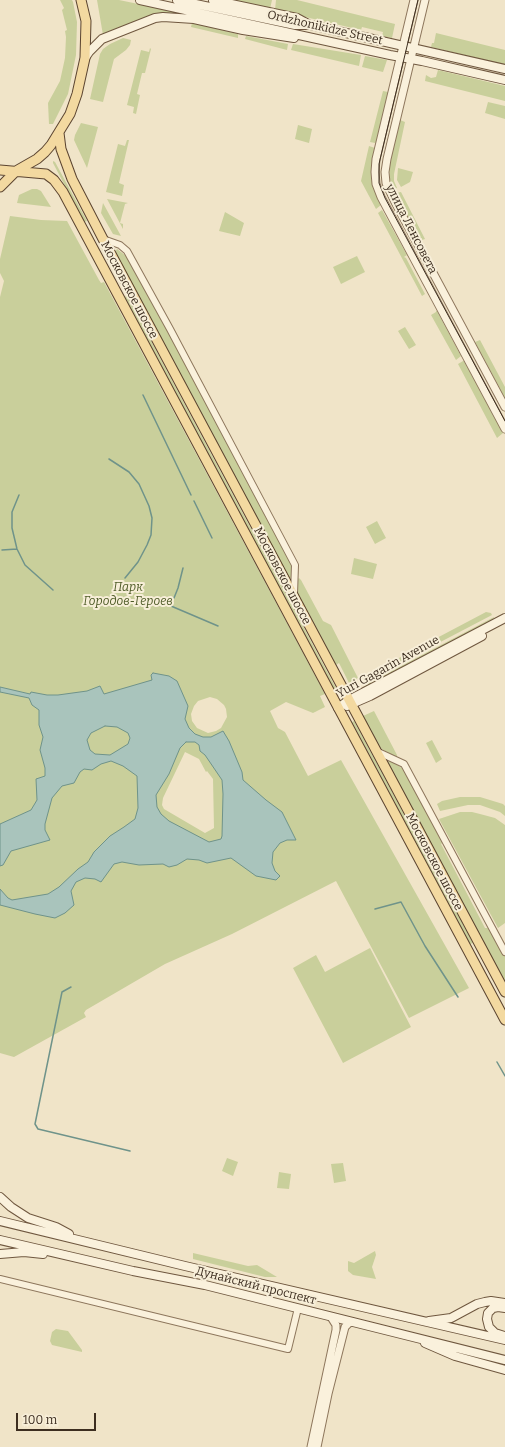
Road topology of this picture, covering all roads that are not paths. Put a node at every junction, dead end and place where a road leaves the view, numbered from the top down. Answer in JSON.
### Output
{"nodes":[{"id":1,"x":81,"y":0,"type":"edge"},
{"id":2,"x":140,"y":0,"type":"edge"},
{"id":3,"x":177,"y":0,"type":"edge"},
{"id":4,"x":213,"y":0,"type":"edge"},
{"id":5,"x":414,"y":0,"type":"edge"},
{"id":6,"x":425,"y":0,"type":"edge"},
{"id":7,"x":311,"y":25,"type":"junction"},
{"id":8,"x":308,"y":37,"type":"junction"},
{"id":9,"x":404,"y":46,"type":"junction"},
{"id":10,"x":414,"y":48,"type":"junction"},
{"id":11,"x":401,"y":57,"type":"junction"},
{"id":12,"x":85,"y":58,"type":"junction"},
{"id":13,"x":411,"y":59,"type":"junction"},
{"id":14,"x":505,"y":69,"type":"edge"},
{"id":15,"x":505,"y":80,"type":"edge"},
{"id":16,"x":59,"y":133,"type":"junction"},
{"id":17,"x":0,"y":170,"type":"edge"},
{"id":18,"x":16,"y":171,"type":"junction"},
{"id":19,"x":0,"y":186,"type":"edge"},
{"id":20,"x":103,"y":240,"type":"junction"},
{"id":21,"x":127,"y":284,"type":"junction"},
{"id":22,"x":116,"y":291,"type":"junction"},
{"id":23,"x":505,"y":407,"type":"edge"},
{"id":24,"x":505,"y":429,"type":"edge"},
{"id":25,"x":294,"y":598,"type":"junction"},
{"id":26,"x":505,"y":618,"type":"edge"},
{"id":27,"x":505,"y":624,"type":"edge"},
{"id":28,"x":350,"y":703,"type":"junction"},
{"id":29,"x":338,"y":708,"type":"junction"},
{"id":30,"x":375,"y":751,"type":"junction"},
{"id":31,"x":505,"y":952,"type":"edge"},
{"id":32,"x":505,"y":992,"type":"edge"},
{"id":33,"x":505,"y":1020,"type":"edge"},
{"id":34,"x":0,"y":1197,"type":"edge"},
{"id":35,"x":0,"y":1221,"type":"edge"},
{"id":36,"x":78,"y":1238,"type":"junction"},
{"id":37,"x":0,"y":1240,"type":"edge"},
{"id":38,"x":0,"y":1254,"type":"edge"},
{"id":39,"x":60,"y":1254,"type":"junction"},
{"id":40,"x":0,"y":1279,"type":"edge"},
{"id":41,"x":505,"y":1303,"type":"edge"},
{"id":42,"x":298,"y":1308,"type":"junction"},
{"id":43,"x":505,"y":1308,"type":"edge"},
{"id":44,"x":331,"y":1316,"type":"junction"},
{"id":45,"x":420,"y":1321,"type":"junction"},
{"id":46,"x":353,"y":1322,"type":"junction"},
{"id":47,"x":414,"y":1336,"type":"junction"},
{"id":48,"x":505,"y":1337,"type":"edge"},
{"id":49,"x":505,"y":1340,"type":"edge"},
{"id":50,"x":505,"y":1360,"type":"edge"},
{"id":51,"x":505,"y":1370,"type":"edge"},
{"id":52,"x":311,"y":1447,"type":"edge"},
{"id":53,"x":317,"y":1447,"type":"edge"}],
"edges":[{"from":1,"to":12,"type":"main road"},
{"from":2,"to":8,"type":"main road","name":"Ordzhonikidze Street"},
{"from":3,"to":7,"type":"main road","name":"Ordzhonikidze Street"},
{"from":4,"to":7,"type":"main road"},
{"from":5,"to":9,"type":"street","name":"улица Ленсовета"},
{"from":6,"to":10,"type":"street","name":"улица Ленсовета"},
{"from":7,"to":9,"type":"main road","name":"Ordzhonikidze Street"},
{"from":8,"to":11,"type":"main road","name":"Ordzhonikidze Street"},
{"from":8,"to":12,"type":"main road"},
{"from":9,"to":10,"type":"main road","name":"Ordzhonikidze Street"},
{"from":9,"to":11,"type":"street","name":"улица Ленсовета"},
{"from":10,"to":13,"type":"street","name":"улица Ленсовета"},
{"from":10,"to":14,"type":"main road","name":"Ordzhonikidze Street"},
{"from":11,"to":13,"type":"main road","name":"Ordzhonikidze Street"},
{"from":11,"to":24,"type":"street","name":"улица Ленсовета"},
{"from":12,"to":16,"type":"main road"},
{"from":13,"to":15,"type":"main road","name":"Ordzhonikidze Street"},
{"from":13,"to":23,"type":"street","name":"улица Ленсовета"},
{"from":16,"to":18,"type":"main road"},
{"from":16,"to":20,"type":"main road","name":"Московское шоссе"},
{"from":17,"to":18,"type":"main road"},
{"from":18,"to":19,"type":"main road"},
{"from":18,"to":22,"type":"main road","name":"Московское шоссе"},
{"from":20,"to":21,"type":"main road","name":"Московское шоссе"},
{"from":20,"to":25,"type":"street"},
{"from":21,"to":22,"type":"main road"},
{"from":21,"to":25,"type":"main road","name":"Московское шоссе"},
{"from":22,"to":29,"type":"main road","name":"Московское шоссе"},
{"from":25,"to":28,"type":"main road","name":"Московское шоссе"},
{"from":26,"to":28,"type":"main road","name":"Yuri Gagarin Avenue"},
{"from":27,"to":28,"type":"main road","name":"Yuri Gagarin Avenue"},
{"from":28,"to":29,"type":"main road","name":"Yuri Gagarin Avenue"},
{"from":28,"to":30,"type":"main road","name":"Московское шоссе"},
{"from":29,"to":33,"type":"main road","name":"Московское шоссе"},
{"from":30,"to":31,"type":"street"},
{"from":30,"to":32,"type":"main road","name":"Московское шоссе"},
{"from":34,"to":36,"type":"main road"},
{"from":35,"to":36,"type":"main road","name":"Дунайский проспект"},
{"from":36,"to":45,"type":"main road","name":"Дунайский проспект"},
{"from":37,"to":39,"type":"main road","name":"Дунайский проспект"},
{"from":38,"to":39,"type":"main road"},
{"from":39,"to":42,"type":"main road","name":"Дунайский проспект"},
{"from":40,"to":42,"type":"street"},
{"from":41,"to":45,"type":"main road"},
{"from":42,"to":44,"type":"main road","name":"Дунайский проспект"},
{"from":43,"to":48,"type":"main road"},
{"from":44,"to":46,"type":"main road","name":"Дунайский проспект"},
{"from":44,"to":52,"type":"street"},
{"from":45,"to":49,"type":"main road","name":"Дунайский проспект"},
{"from":46,"to":47,"type":"main road","name":"Дунайский проспект"},
{"from":46,"to":53,"type":"street"},
{"from":47,"to":50,"type":"main road","name":"Дунайский проспект"},
{"from":47,"to":51,"type":"main road"}]}
